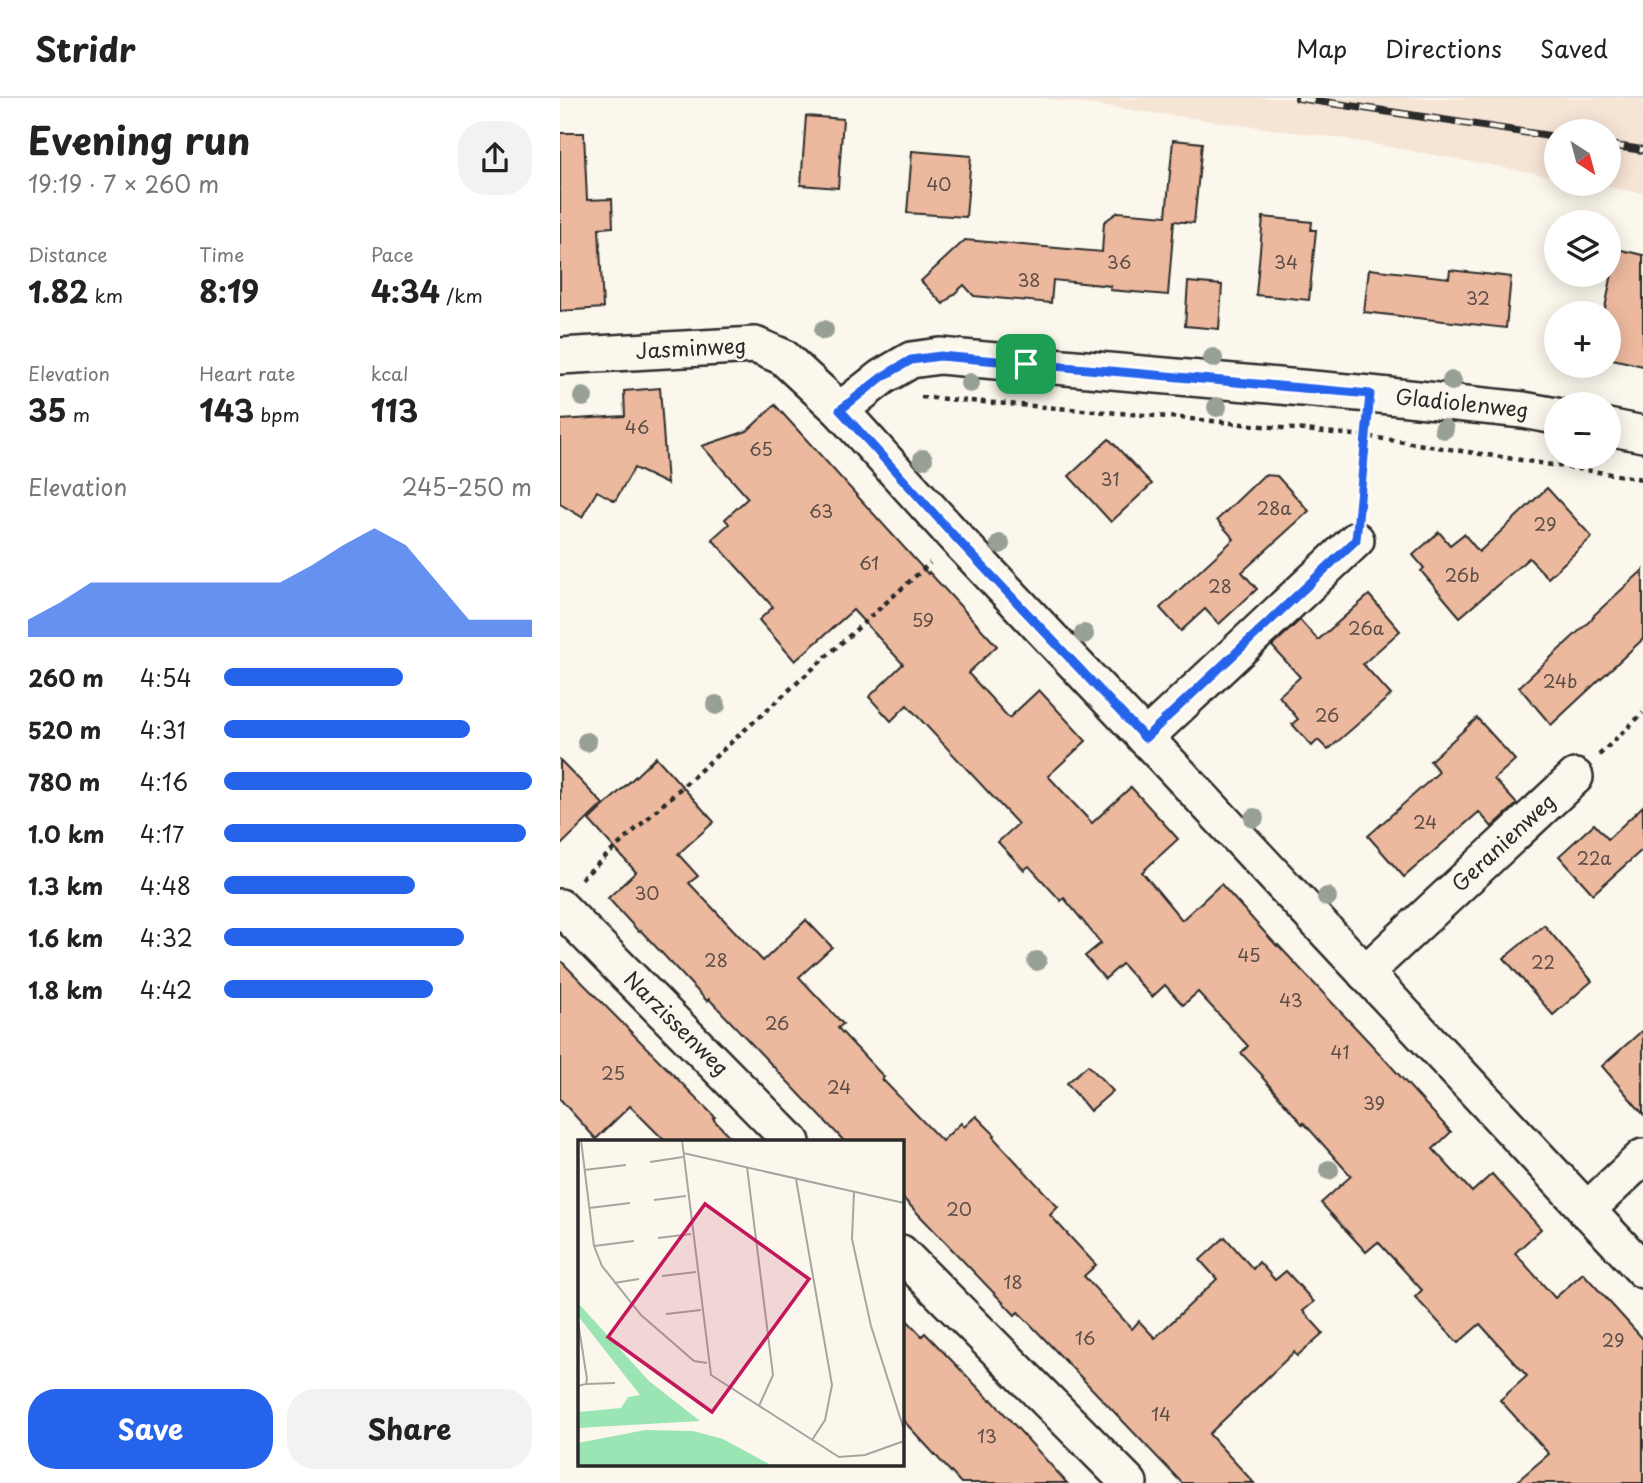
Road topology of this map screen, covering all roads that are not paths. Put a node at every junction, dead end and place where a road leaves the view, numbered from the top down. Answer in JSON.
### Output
{"nodes":[{"id":1,"x":560,"y":356,"type":"edge"},
{"id":2,"x":840,"y":410,"type":"junction"},
{"id":3,"x":1544,"y":414,"type":"edge"},
{"id":4,"x":1621,"y":430,"type":"edge"},
{"id":5,"x":1643,"y":434,"type":"edge"},
{"id":6,"x":1356,"y":540,"type":"road end"},
{"id":7,"x":1145,"y":738,"type":"junction"},
{"id":8,"x":1576,"y":777,"type":"road end"},
{"id":9,"x":570,"y":894,"type":"edge"},
{"id":10,"x":1364,"y":973,"type":"junction"},
{"id":11,"x":790,"y":1140,"type":"edge"},
{"id":12,"x":1643,"y":1157,"type":"edge"},
{"id":13,"x":1587,"y":1211,"type":"junction"},
{"id":14,"x":903,"y":1255,"type":"edge"},
{"id":15,"x":1643,"y":1270,"type":"edge"},
{"id":16,"x":1129,"y":1483,"type":"edge"}],
"edges":[{"from":1,"to":2,"type":"street","name":"Jasminweg"},
{"from":2,"to":3,"type":"street","name":"Gladiolenweg"},
{"from":2,"to":7,"type":"street"},
{"from":4,"to":5,"type":"street"},
{"from":6,"to":7,"type":"street"},
{"from":7,"to":10,"type":"street"},
{"from":8,"to":10,"type":"street","name":"Geranienweg"},
{"from":9,"to":11,"type":"street","name":"Narzissenweg"},
{"from":10,"to":13,"type":"street"},
{"from":12,"to":13,"type":"street"},
{"from":13,"to":15,"type":"street"},
{"from":14,"to":16,"type":"street"}]}
